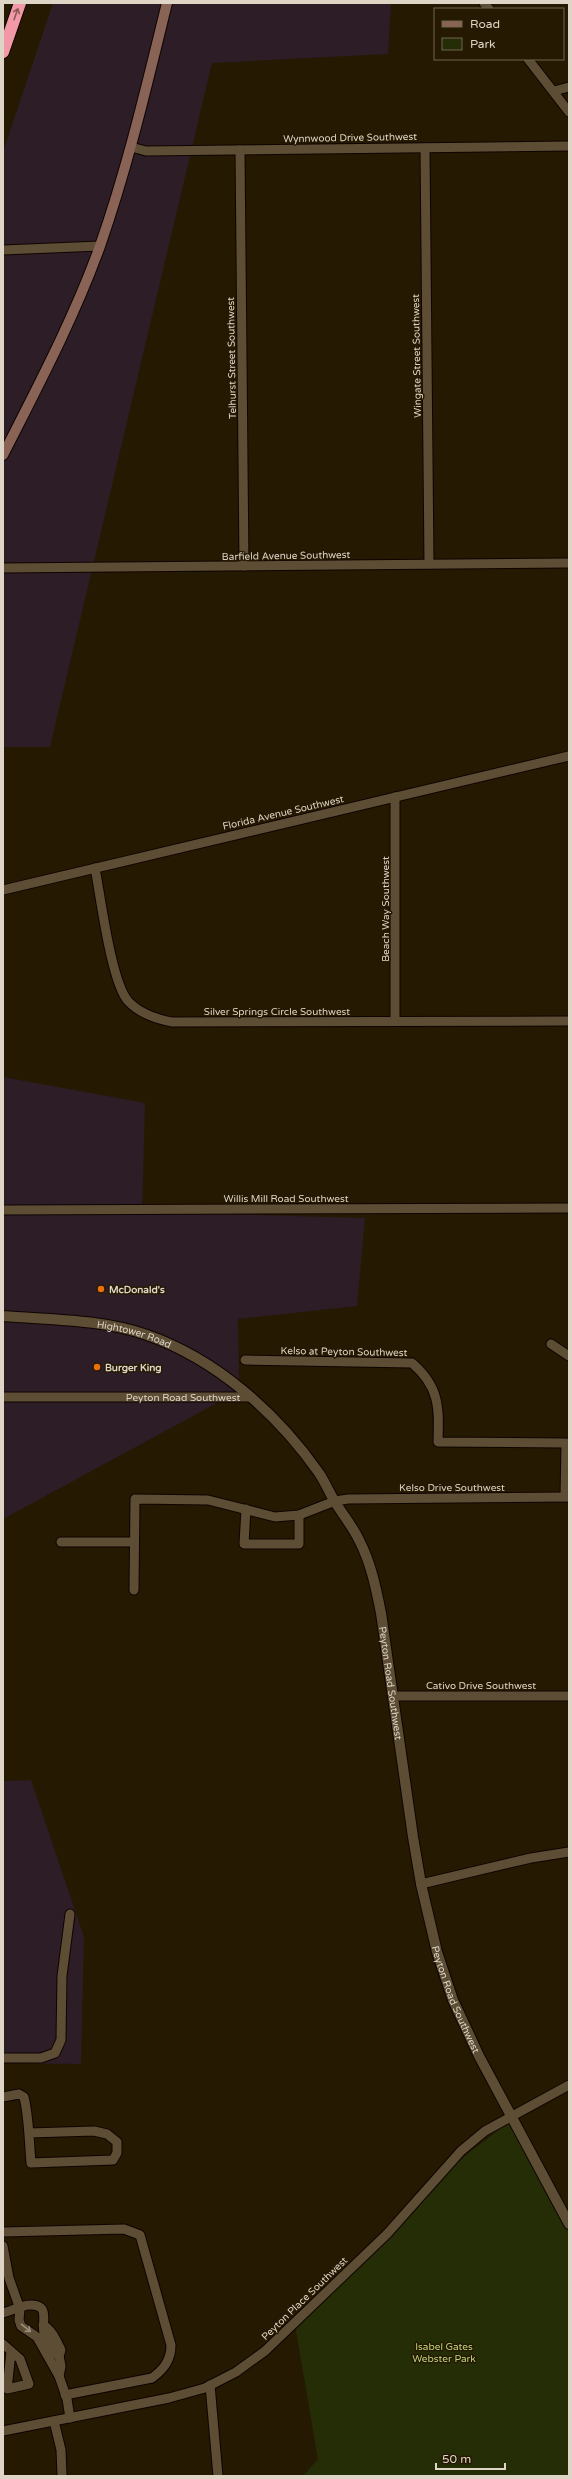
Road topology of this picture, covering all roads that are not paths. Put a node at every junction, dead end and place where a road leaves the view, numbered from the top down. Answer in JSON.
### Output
{"nodes":[{"id":1,"x":20,"y":3,"type":"edge"},
{"id":2,"x":167,"y":3,"type":"edge"},
{"id":3,"x":3,"y":52,"type":"edge"},
{"id":4,"x":529,"y":60,"type":"edge"},
{"id":5,"x":569,"y":87,"type":"edge"},
{"id":6,"x":554,"y":92,"type":"junction"},
{"id":7,"x":569,"y":112,"type":"edge"},
{"id":8,"x":569,"y":146,"type":"edge"},
{"id":9,"x":131,"y":147,"type":"junction"},
{"id":10,"x":425,"y":148,"type":"junction"},
{"id":11,"x":240,"y":150,"type":"junction"},
{"id":12,"x":100,"y":246,"type":"junction"},
{"id":13,"x":3,"y":250,"type":"edge"},
{"id":14,"x":3,"y":455,"type":"edge"},
{"id":15,"x":569,"y":563,"type":"edge"},
{"id":16,"x":429,"y":564,"type":"junction"},
{"id":17,"x":244,"y":566,"type":"junction"},
{"id":18,"x":3,"y":568,"type":"edge"},
{"id":19,"x":569,"y":756,"type":"edge"},
{"id":20,"x":395,"y":797,"type":"junction"},
{"id":21,"x":95,"y":868,"type":"junction"},
{"id":22,"x":3,"y":890,"type":"edge"},
{"id":23,"x":395,"y":1021,"type":"junction"},
{"id":24,"x":569,"y":1021,"type":"edge"},
{"id":25,"x":569,"y":1208,"type":"edge"},
{"id":26,"x":3,"y":1210,"type":"edge"},
{"id":27,"x":3,"y":1316,"type":"edge"},
{"id":28,"x":551,"y":1344,"type":"dead end"},
{"id":29,"x":569,"y":1356,"type":"edge"},
{"id":30,"x":245,"y":1360,"type":"dead end"},
{"id":31,"x":3,"y":1397,"type":"edge"},
{"id":32,"x":250,"y":1397,"type":"junction"},
{"id":33,"x":567,"y":1497,"type":"edge"},
{"id":34,"x":335,"y":1501,"type":"junction"},
{"id":35,"x":246,"y":1509,"type":"junction"},
{"id":36,"x":299,"y":1516,"type":"junction"},
{"id":37,"x":61,"y":1542,"type":"dead end"},
{"id":38,"x":134,"y":1542,"type":"junction"},
{"id":39,"x":134,"y":1590,"type":"dead end"},
{"id":40,"x":393,"y":1696,"type":"junction"},
{"id":41,"x":569,"y":1696,"type":"edge"},
{"id":42,"x":569,"y":1852,"type":"edge"},
{"id":43,"x":421,"y":1884,"type":"junction"},
{"id":44,"x":70,"y":1914,"type":"dead end"},
{"id":45,"x":3,"y":2058,"type":"edge"},
{"id":46,"x":569,"y":2085,"type":"edge"},
{"id":47,"x":3,"y":2097,"type":"edge"},
{"id":48,"x":511,"y":2116,"type":"junction"},
{"id":49,"x":29,"y":2133,"type":"junction"},
{"id":50,"x":569,"y":2224,"type":"edge"},
{"id":51,"x":3,"y":2232,"type":"edge"},
{"id":52,"x":3,"y":2246,"type":"edge"},
{"id":53,"x":20,"y":2309,"type":"junction"},
{"id":54,"x":3,"y":2313,"type":"edge"},
{"id":55,"x":41,"y":2332,"type":"junction"},
{"id":56,"x":3,"y":2344,"type":"edge"},
{"id":57,"x":51,"y":2347,"type":"junction"},
{"id":58,"x":11,"y":2352,"type":"dead end"},
{"id":59,"x":59,"y":2376,"type":"junction"},
{"id":60,"x":210,"y":2385,"type":"junction"},
{"id":61,"x":66,"y":2395,"type":"junction"},
{"id":62,"x":70,"y":2418,"type":"junction"},
{"id":63,"x":54,"y":2421,"type":"junction"},
{"id":64,"x":3,"y":2431,"type":"edge"},
{"id":65,"x":62,"y":2476,"type":"edge"},
{"id":66,"x":218,"y":2476,"type":"edge"}],
"edges":[{"from":3,"to":1,"type":"highway","one_way":true},
{"from":2,"to":9,"type":"main road"},
{"from":4,"to":6,"type":"street"},
{"from":5,"to":6,"type":"street"},
{"from":6,"to":7,"type":"street"},
{"from":8,"to":10,"type":"street","name":"Wynnwood Drive Southwest"},
{"from":9,"to":11,"type":"street","name":"Wynnwood Drive Southwest"},
{"from":9,"to":12,"type":"main road"},
{"from":10,"to":11,"type":"street","name":"Wynnwood Drive Southwest"},
{"from":10,"to":16,"type":"street","name":"Wingate Street Southwest"},
{"from":11,"to":17,"type":"street","name":"Telhurst Street Southwest"},
{"from":12,"to":13,"type":"street"},
{"from":12,"to":14,"type":"main road"},
{"from":15,"to":16,"type":"street","name":"Barfield Avenue Southwest"},
{"from":16,"to":17,"type":"street","name":"Barfield Avenue Southwest"},
{"from":17,"to":18,"type":"street","name":"Barfield Avenue Southwest"},
{"from":19,"to":20,"type":"street","name":"Florida Avenue Southwest"},
{"from":20,"to":21,"type":"street","name":"Florida Avenue Southwest"},
{"from":20,"to":23,"type":"street","name":"Beach Way Southwest"},
{"from":21,"to":22,"type":"street","name":"Florida Avenue Southwest"},
{"from":21,"to":23,"type":"street","name":"Silver Springs Circle Southwest"},
{"from":23,"to":24,"type":"street","name":"Silver Springs Circle Southwest"},
{"from":25,"to":26,"type":"street","name":"Willis Mill Road Southwest"},
{"from":27,"to":32,"type":"street","name":"Hightower Road"},
{"from":28,"to":29,"type":"street"},
{"from":30,"to":33,"type":"street","name":"Kelso at Peyton Southwest"},
{"from":31,"to":32,"type":"street","name":"Peyton Road Southwest"},
{"from":32,"to":34,"type":"street","name":"Peyton Road Southwest"},
{"from":33,"to":34,"type":"street","name":"Kelso Drive Southwest"},
{"from":34,"to":36,"type":"street","name":"Kelso Drive Southwest"},
{"from":34,"to":40,"type":"street","name":"Peyton Road Southwest"},
{"from":35,"to":36,"type":"street"},
{"from":35,"to":36,"type":"street"},
{"from":35,"to":38,"type":"street"},
{"from":37,"to":38,"type":"street"},
{"from":38,"to":39,"type":"street"},
{"from":40,"to":41,"type":"street","name":"Cativo Drive Southwest"},
{"from":40,"to":43,"type":"street","name":"Peyton Road Southwest"},
{"from":42,"to":43,"type":"street"},
{"from":43,"to":48,"type":"street","name":"Peyton Road Southwest"},
{"from":44,"to":45,"type":"street"},
{"from":46,"to":48,"type":"street","name":"Peyton Place Southwest"},
{"from":47,"to":49,"type":"street"},
{"from":48,"to":50,"type":"street","name":"Peyton Road Southwest"},
{"from":48,"to":60,"type":"street","name":"Peyton Place Southwest"},
{"from":49,"to":49,"type":"street"},
{"from":51,"to":61,"type":"street"},
{"from":52,"to":53,"type":"street"},
{"from":53,"to":54,"type":"street"},
{"from":53,"to":55,"type":"street","one_way":true},
{"from":53,"to":55,"type":"street"},
{"from":55,"to":57,"type":"street"},
{"from":55,"to":57,"type":"street"},
{"from":56,"to":58,"type":"street"},
{"from":57,"to":59,"type":"street"},
{"from":57,"to":59,"type":"street"},
{"from":59,"to":61,"type":"street"},
{"from":60,"to":62,"type":"street","name":"Peyton Place Southwest"},
{"from":60,"to":66,"type":"street"},
{"from":61,"to":62,"type":"street"},
{"from":62,"to":63,"type":"street","name":"Peyton Place Southwest"},
{"from":63,"to":64,"type":"street","name":"Peyton Place Southwest"},
{"from":63,"to":65,"type":"street"}]}
